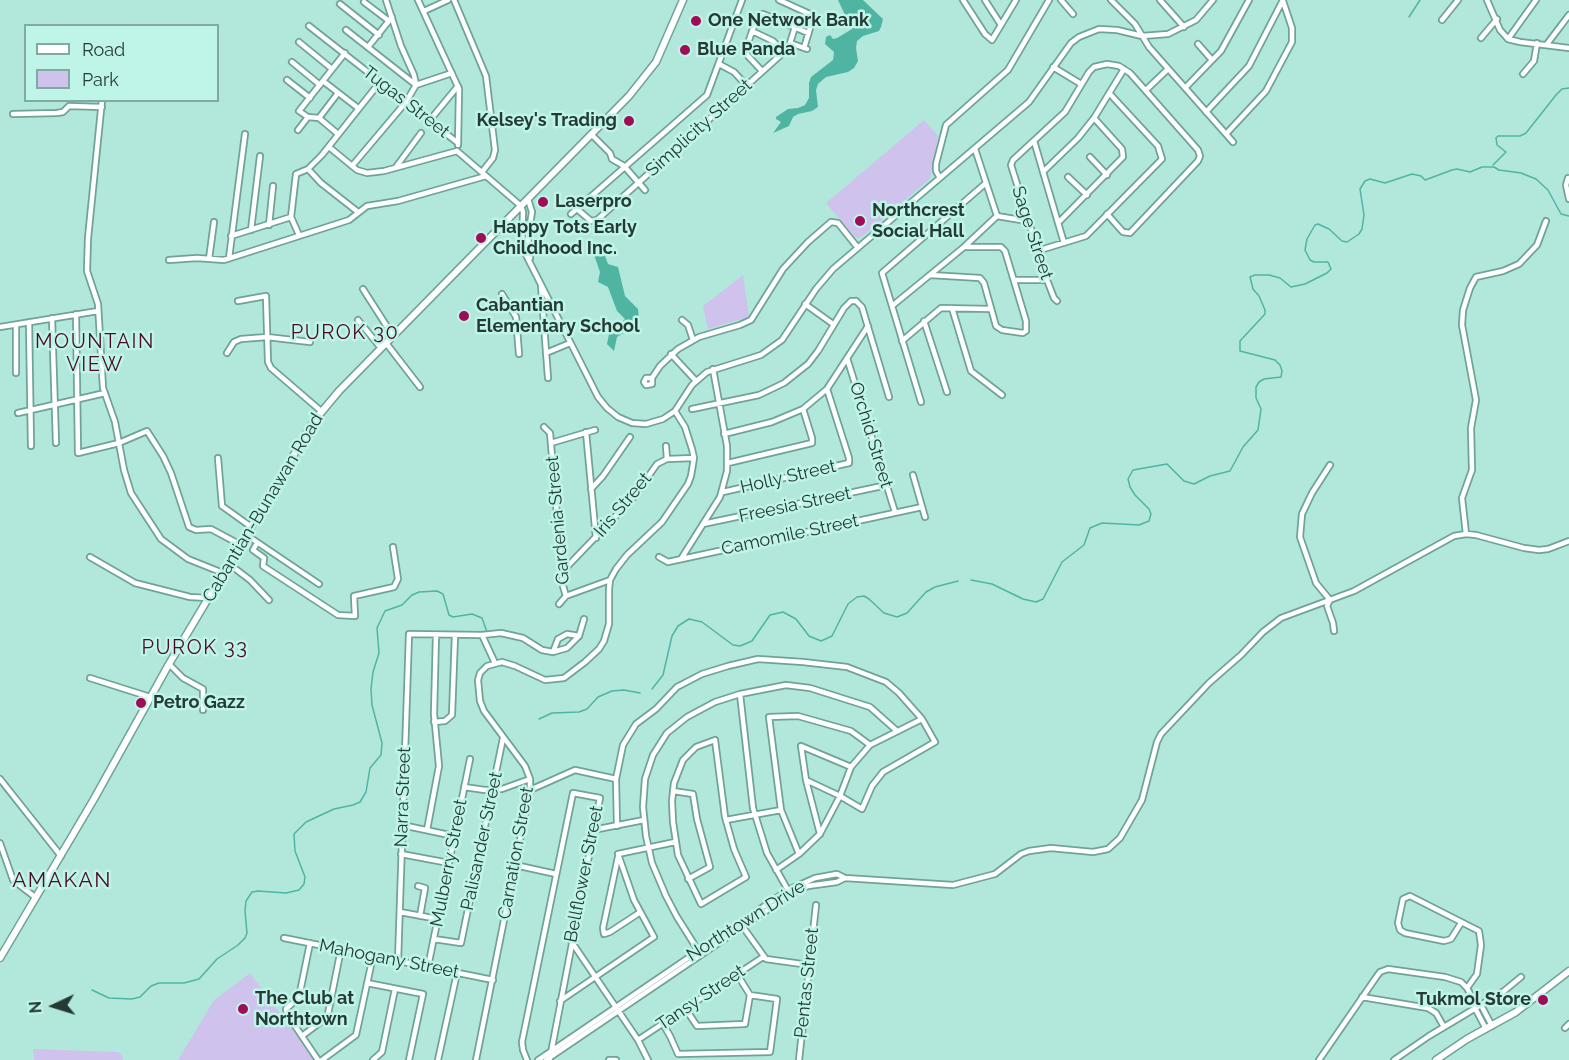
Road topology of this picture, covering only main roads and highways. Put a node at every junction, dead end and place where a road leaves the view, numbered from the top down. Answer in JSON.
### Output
{"nodes":[{"id":1,"x":683,"y":0,"type":"edge"},
{"id":2,"x":0,"y":958,"type":"edge"},
{"id":3,"x":1569,"y":971,"type":"edge"},
{"id":4,"x":1436,"y":1060,"type":"edge"}],
"edges":[{"from":1,"to":2,"type":"main road","name":"Cabantian-Bunawan Road"},
{"from":3,"to":4,"type":"main road"}]}
